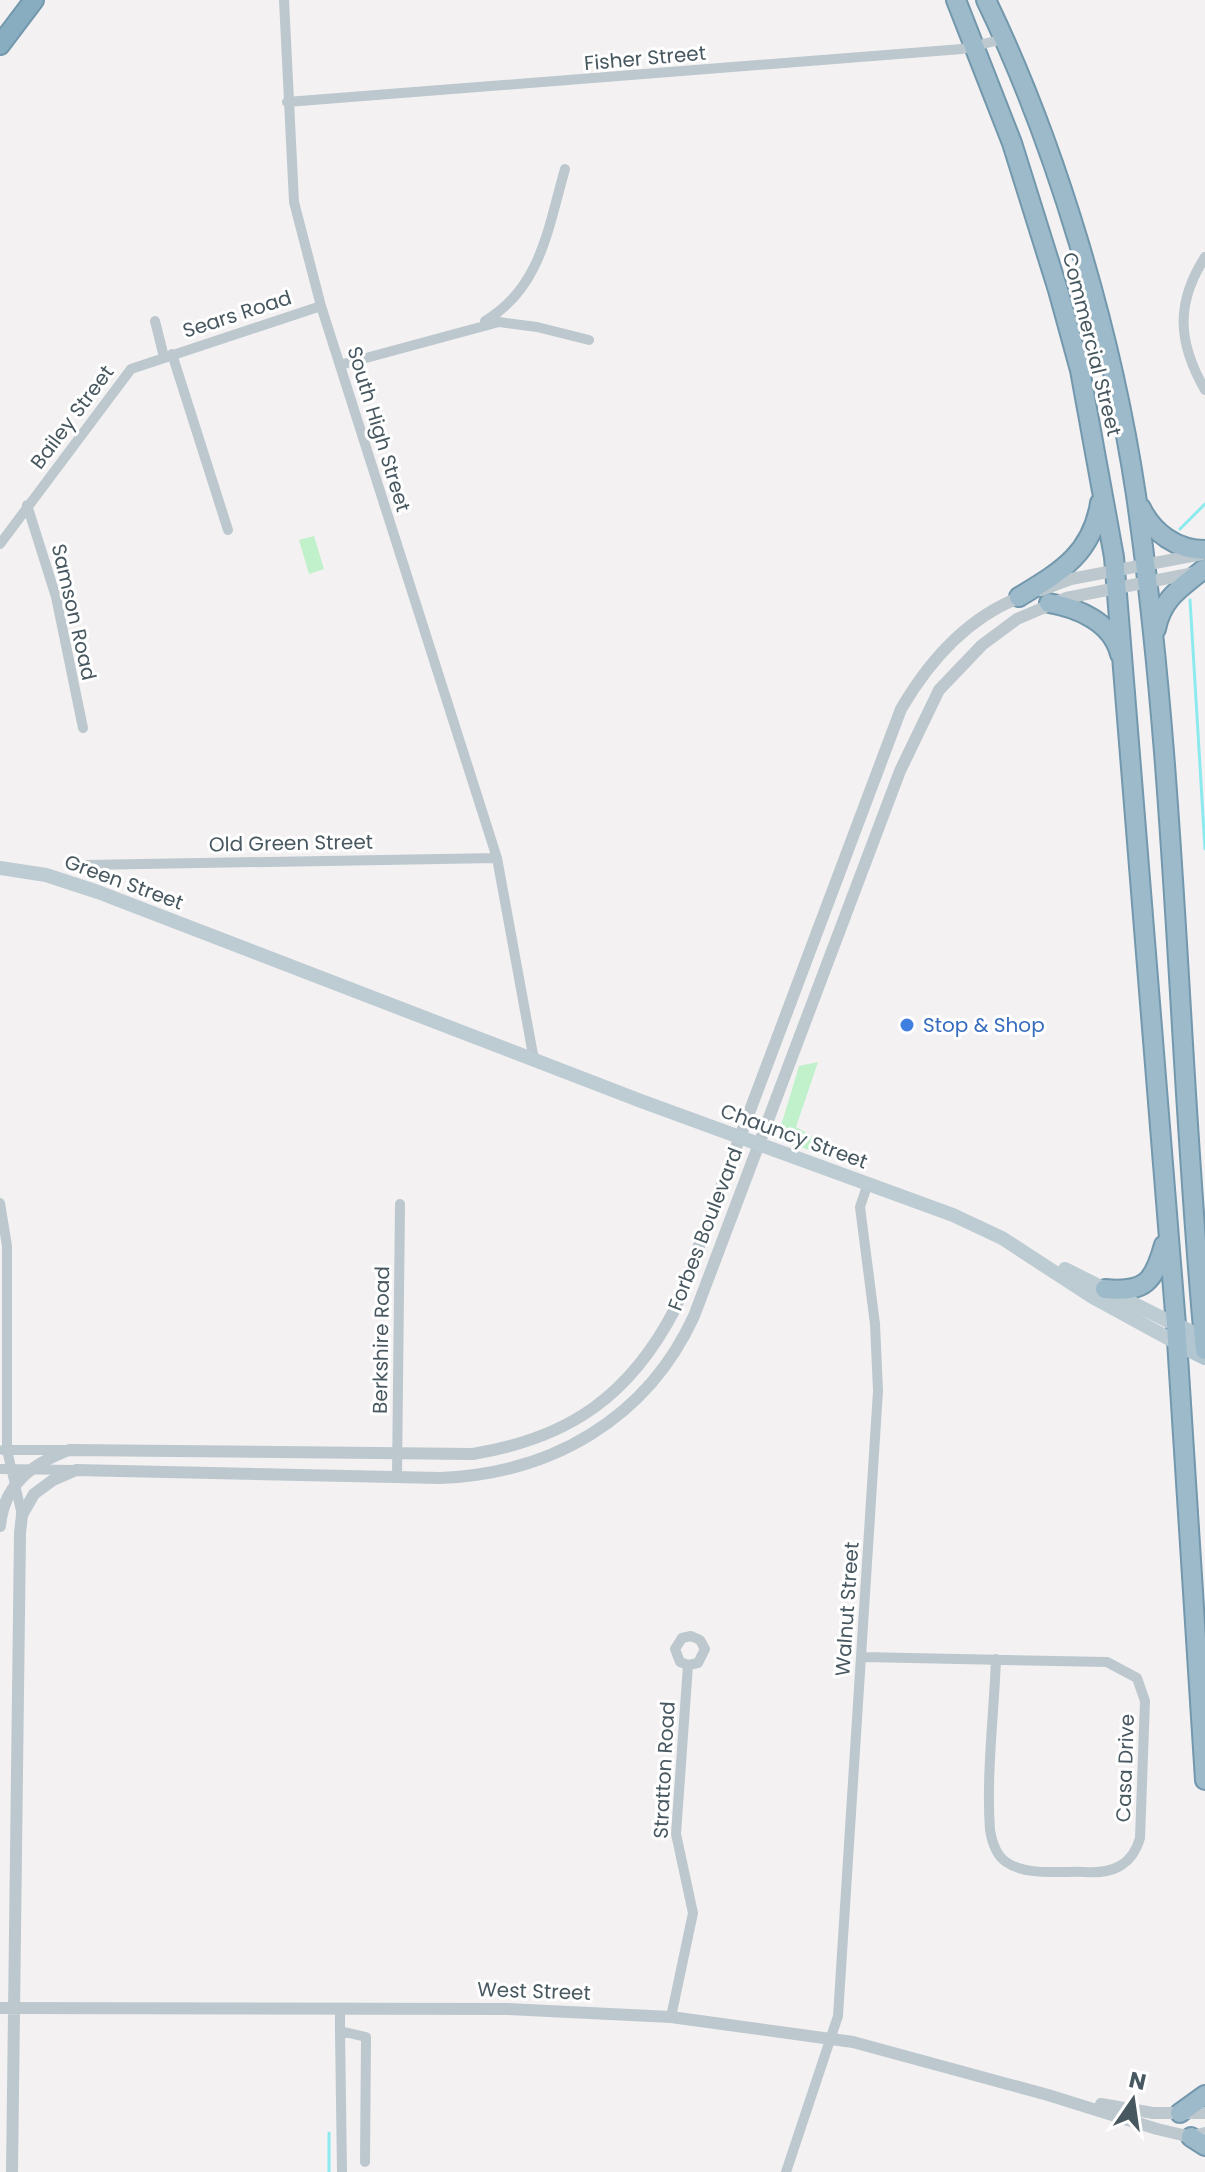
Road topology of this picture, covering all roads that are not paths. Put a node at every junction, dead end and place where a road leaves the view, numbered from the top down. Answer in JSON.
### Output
{"nodes":[{"id":1,"x":34,"y":0,"type":"edge"},
{"id":2,"x":284,"y":0,"type":"edge"},
{"id":3,"x":956,"y":0,"type":"edge"},
{"id":4,"x":986,"y":0,"type":"edge"},
{"id":5,"x":1004,"y":39,"type":"junction"},
{"id":6,"x":0,"y":45,"type":"edge"},
{"id":7,"x":975,"y":47,"type":"junction"},
{"id":8,"x":287,"y":102,"type":"junction"},
{"id":9,"x":565,"y":169,"type":"dead end"},
{"id":10,"x":1205,"y":257,"type":"edge"},
{"id":11,"x":321,"y":306,"type":"junction"},
{"id":12,"x":155,"y":321,"type":"dead end"},
{"id":13,"x":480,"y":325,"type":"junction"},
{"id":14,"x":589,"y":340,"type":"dead end"},
{"id":15,"x":168,"y":355,"type":"junction"},
{"id":16,"x":340,"y":365,"type":"junction"},
{"id":17,"x":1205,"y":390,"type":"edge"},
{"id":18,"x":1102,"y":493,"type":"junction"},
{"id":19,"x":1136,"y":497,"type":"junction"},
{"id":20,"x":27,"y":505,"type":"junction"},
{"id":21,"x":228,"y":530,"type":"dead end"},
{"id":22,"x":0,"y":544,"type":"edge"},
{"id":23,"x":1205,"y":560,"type":"edge"},
{"id":24,"x":1145,"y":573,"type":"junction"},
{"id":25,"x":1116,"y":578,"type":"junction"},
{"id":26,"x":1019,"y":597,"type":"junction"},
{"id":27,"x":1049,"y":603,"type":"junction"},
{"id":28,"x":1153,"y":644,"type":"junction"},
{"id":29,"x":1123,"y":668,"type":"junction"},
{"id":30,"x":83,"y":728,"type":"dead end"},
{"id":31,"x":497,"y":858,"type":"junction"},
{"id":32,"x":85,"y":865,"type":"dead end"},
{"id":33,"x":0,"y":868,"type":"edge"},
{"id":34,"x":232,"y":943,"type":"joint"},
{"id":35,"x":534,"y":1060,"type":"junction"},
{"id":36,"x":741,"y":1138,"type":"junction"},
{"id":37,"x":759,"y":1145,"type":"junction"},
{"id":38,"x":868,"y":1183,"type":"junction"},
{"id":39,"x":0,"y":1203,"type":"edge"},
{"id":40,"x":400,"y":1204,"type":"dead end"},
{"id":41,"x":1167,"y":1234,"type":"junction"},
{"id":42,"x":1035,"y":1256,"type":"junction"},
{"id":43,"x":1105,"y":1289,"type":"junction"},
{"id":44,"x":1176,"y":1334,"type":"junction"},
{"id":45,"x":1204,"y":1340,"type":"edge"},
{"id":46,"x":1205,"y":1350,"type":"edge"},
{"id":47,"x":1205,"y":1357,"type":"edge"},
{"id":48,"x":3,"y":1450,"type":"edge"},
{"id":49,"x":69,"y":1450,"type":"junction"},
{"id":50,"x":397,"y":1456,"type":"junction"},
{"id":51,"x":5,"y":1469,"type":"edge"},
{"id":52,"x":31,"y":1469,"type":"junction"},
{"id":53,"x":76,"y":1470,"type":"junction"},
{"id":54,"x":397,"y":1476,"type":"junction"},
{"id":55,"x":14,"y":1484,"type":"junction"},
{"id":56,"x":22,"y":1515,"type":"junction"},
{"id":57,"x":0,"y":1526,"type":"edge"},
{"id":58,"x":862,"y":1657,"type":"junction"},
{"id":59,"x":996,"y":1659,"type":"junction"},
{"id":60,"x":688,"y":1665,"type":"dead end"},
{"id":61,"x":1205,"y":1780,"type":"edge"},
{"id":62,"x":6,"y":2008,"type":"edge"},
{"id":63,"x":340,"y":2009,"type":"junction"},
{"id":64,"x":671,"y":2017,"type":"junction"},
{"id":65,"x":340,"y":2031,"type":"junction"},
{"id":66,"x":832,"y":2038,"type":"junction"},
{"id":67,"x":1205,"y":2095,"type":"edge"},
{"id":68,"x":1058,"y":2098,"type":"junction"},
{"id":69,"x":1180,"y":2113,"type":"junction"},
{"id":70,"x":1205,"y":2113,"type":"edge"},
{"id":71,"x":1200,"y":2139,"type":"edge"},
{"id":72,"x":365,"y":2162,"type":"dead end"},
{"id":73,"x":12,"y":2172,"type":"edge"},
{"id":74,"x":342,"y":2172,"type":"edge"},
{"id":75,"x":786,"y":2172,"type":"edge"}],
"edges":[{"from":1,"to":6,"type":"highway"},
{"from":2,"to":8,"type":"street","name":"South High Street"},
{"from":3,"to":7,"type":"highway","name":"Commercial Street"},
{"from":4,"to":5,"type":"highway","name":"Commercial Street"},
{"from":5,"to":7,"type":"street","name":"Fisher Street"},
{"from":5,"to":19,"type":"highway","name":"Commercial Street"},
{"from":7,"to":8,"type":"street","name":"Fisher Street"},
{"from":7,"to":18,"type":"highway","name":"Commercial Street"},
{"from":8,"to":11,"type":"street","name":"South High Street"},
{"from":9,"to":13,"type":"street"},
{"from":10,"to":17,"type":"street"},
{"from":11,"to":15,"type":"street","name":"Sears Road"},
{"from":11,"to":16,"type":"street","name":"South High Street"},
{"from":12,"to":15,"type":"street"},
{"from":13,"to":14,"type":"street"},
{"from":13,"to":16,"type":"street"},
{"from":15,"to":20,"type":"street","name":"Bailey Street"},
{"from":15,"to":21,"type":"street"},
{"from":16,"to":31,"type":"street","name":"South High Street"},
{"from":18,"to":25,"type":"highway","name":"Commercial Street"},
{"from":18,"to":26,"type":"highway"},
{"from":19,"to":23,"type":"highway"},
{"from":19,"to":24,"type":"highway","name":"Commercial Street"},
{"from":20,"to":22,"type":"street","name":"Bailey Street"},
{"from":20,"to":30,"type":"street","name":"Samson Road"},
{"from":23,"to":24,"type":"street","name":"Forbes Boulevard"},
{"from":23,"to":28,"type":"highway"},
{"from":24,"to":25,"type":"street","name":"Forbes Boulevard"},
{"from":24,"to":28,"type":"highway","name":"Commercial Street"},
{"from":25,"to":26,"type":"street","name":"Forbes Boulevard"},
{"from":25,"to":27,"type":"street","name":"Forbes Boulevard"},
{"from":25,"to":29,"type":"highway","name":"Commercial Street"},
{"from":26,"to":36,"type":"street","name":"Forbes Boulevard"},
{"from":27,"to":29,"type":"highway"},
{"from":27,"to":37,"type":"street","name":"Forbes Boulevard"},
{"from":28,"to":45,"type":"highway","name":"Commercial Street"},
{"from":29,"to":41,"type":"highway","name":"Commercial Street"},
{"from":31,"to":32,"type":"street","name":"Old Green Street"},
{"from":31,"to":35,"type":"street"},
{"from":33,"to":34,"type":"main road","name":"Green Street"},
{"from":34,"to":35,"type":"main road","name":"Chauncy Street"},
{"from":35,"to":36,"type":"main road","name":"Chauncy Street"},
{"from":36,"to":37,"type":"main road","name":"Chauncy Street"},
{"from":36,"to":50,"type":"street","name":"Forbes Boulevard"},
{"from":37,"to":38,"type":"main road","name":"Chauncy Street"},
{"from":37,"to":54,"type":"street","name":"Forbes Boulevard"},
{"from":38,"to":42,"type":"main road","name":"Chauncy Street"},
{"from":38,"to":58,"type":"street","name":"Walnut Street"},
{"from":39,"to":48,"type":"street"},
{"from":40,"to":50,"type":"street","name":"Berkshire Road"},
{"from":41,"to":43,"type":"highway"},
{"from":41,"to":44,"type":"highway","name":"Commercial Street"},
{"from":42,"to":43,"type":"main road","name":"Chauncy Street"},
{"from":42,"to":44,"type":"main road","name":"Chauncy Street"},
{"from":43,"to":44,"type":"main road","name":"Chauncy Street"},
{"from":44,"to":45,"type":"main road","name":"Chauncy Street"},
{"from":44,"to":47,"type":"main road","name":"Chauncy Street"},
{"from":44,"to":61,"type":"highway","name":"Commercial Street"},
{"from":45,"to":46,"type":"highway","name":"Commercial Street"},
{"from":48,"to":49,"type":"street"},
{"from":48,"to":51,"type":"street"},
{"from":49,"to":50,"type":"street","name":"Forbes Boulevard"},
{"from":49,"to":52,"type":"street","name":"Forbes Boulevard"},
{"from":50,"to":54,"type":"street","name":"Berkshire Road"},
{"from":51,"to":52,"type":"street"},
{"from":51,"to":55,"type":"street"},
{"from":52,"to":53,"type":"street"},
{"from":52,"to":55,"type":"street","name":"Forbes Boulevard"},
{"from":53,"to":54,"type":"street","name":"Forbes Boulevard"},
{"from":53,"to":56,"type":"street","name":"Forbes Boulevard"},
{"from":55,"to":56,"type":"street"},
{"from":55,"to":57,"type":"street","name":"Forbes Boulevard"},
{"from":56,"to":62,"type":"street"},
{"from":58,"to":59,"type":"street","name":"Casa Drive"},
{"from":58,"to":66,"type":"street","name":"Walnut Street"},
{"from":59,"to":59,"type":"street","name":"Casa Drive"},
{"from":60,"to":64,"type":"street","name":"Stratton Road"},
{"from":62,"to":63,"type":"street","name":"West Street"},
{"from":62,"to":73,"type":"street"},
{"from":63,"to":64,"type":"street","name":"West Street"},
{"from":63,"to":65,"type":"street"},
{"from":64,"to":66,"type":"street","name":"West Street"},
{"from":65,"to":72,"type":"street"},
{"from":65,"to":74,"type":"street"},
{"from":66,"to":68,"type":"street","name":"West Street"},
{"from":66,"to":75,"type":"street","name":"Walnut Street"},
{"from":67,"to":69,"type":"highway"},
{"from":68,"to":69,"type":"street","name":"West Street"},
{"from":68,"to":71,"type":"street","name":"West Street"},
{"from":69,"to":70,"type":"street","name":"West Street"}]}
